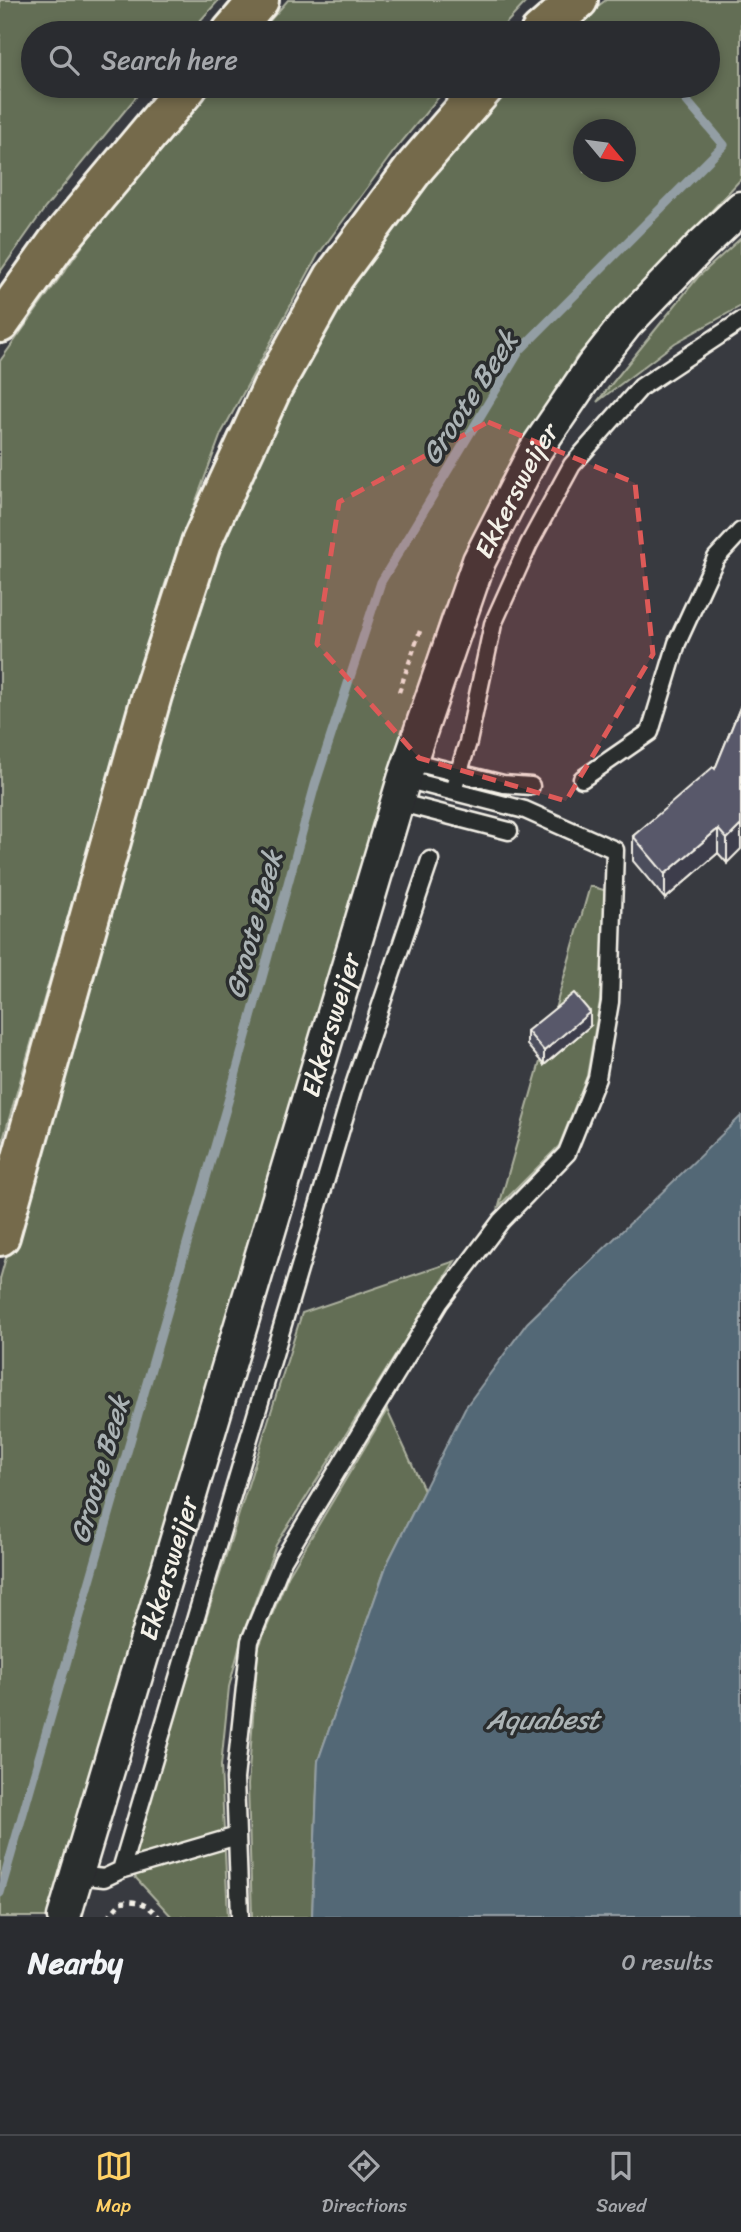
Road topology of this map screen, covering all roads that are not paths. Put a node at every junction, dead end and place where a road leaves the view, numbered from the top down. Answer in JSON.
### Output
{"nodes":[{"id":1,"x":259,"y":0,"type":"edge"},
{"id":2,"x":578,"y":0,"type":"edge"},
{"id":3,"x":242,"y":21,"type":"edge"},
{"id":4,"x":554,"y":21,"type":"edge"},
{"id":5,"x":178,"y":98,"type":"edge"},
{"id":6,"x":475,"y":98,"type":"edge"},
{"id":7,"x":741,"y":208,"type":"edge"},
{"id":8,"x":741,"y":321,"type":"edge"},
{"id":9,"x":0,"y":323,"type":"edge"},
{"id":10,"x":741,"y":531,"type":"edge"},
{"id":11,"x":458,"y":773,"type":"junction"},
{"id":12,"x":582,"y":779,"type":"dead end"},
{"id":13,"x":404,"y":781,"type":"junction"},
{"id":14,"x":531,"y":786,"type":"dead end"},
{"id":15,"x":453,"y":790,"type":"junction"},
{"id":16,"x":509,"y":831,"type":"dead end"},
{"id":17,"x":430,"y":860,"type":"dead end"},
{"id":18,"x":0,"y":1236,"type":"edge"},
{"id":19,"x":237,"y":1836,"type":"junction"},
{"id":20,"x":121,"y":1870,"type":"junction"},
{"id":21,"x":76,"y":1875,"type":"junction"},
{"id":22,"x":64,"y":1917,"type":"edge"},
{"id":23,"x":240,"y":1917,"type":"edge"}],
"edges":[{"from":1,"to":3,"type":"highway"},
{"from":2,"to":4,"type":"highway"},
{"from":5,"to":9,"type":"highway"},
{"from":6,"to":18,"type":"highway"},
{"from":7,"to":13,"type":"street","name":"Ekkersweijer"},
{"from":8,"to":11,"type":"lane"},
{"from":10,"to":12,"type":"lane"},
{"from":11,"to":13,"type":"lane"},
{"from":11,"to":14,"type":"lane"},
{"from":11,"to":15,"type":"lane"},
{"from":13,"to":15,"type":"lane"},
{"from":13,"to":16,"type":"lane"},
{"from":13,"to":21,"type":"street","name":"Ekkersweijer"},
{"from":15,"to":19,"type":"lane"},
{"from":17,"to":20,"type":"lane"},
{"from":19,"to":20,"type":"lane"},
{"from":19,"to":23,"type":"lane"},
{"from":20,"to":21,"type":"lane"},
{"from":21,"to":22,"type":"street","name":"Ekkersweijer"}]}
